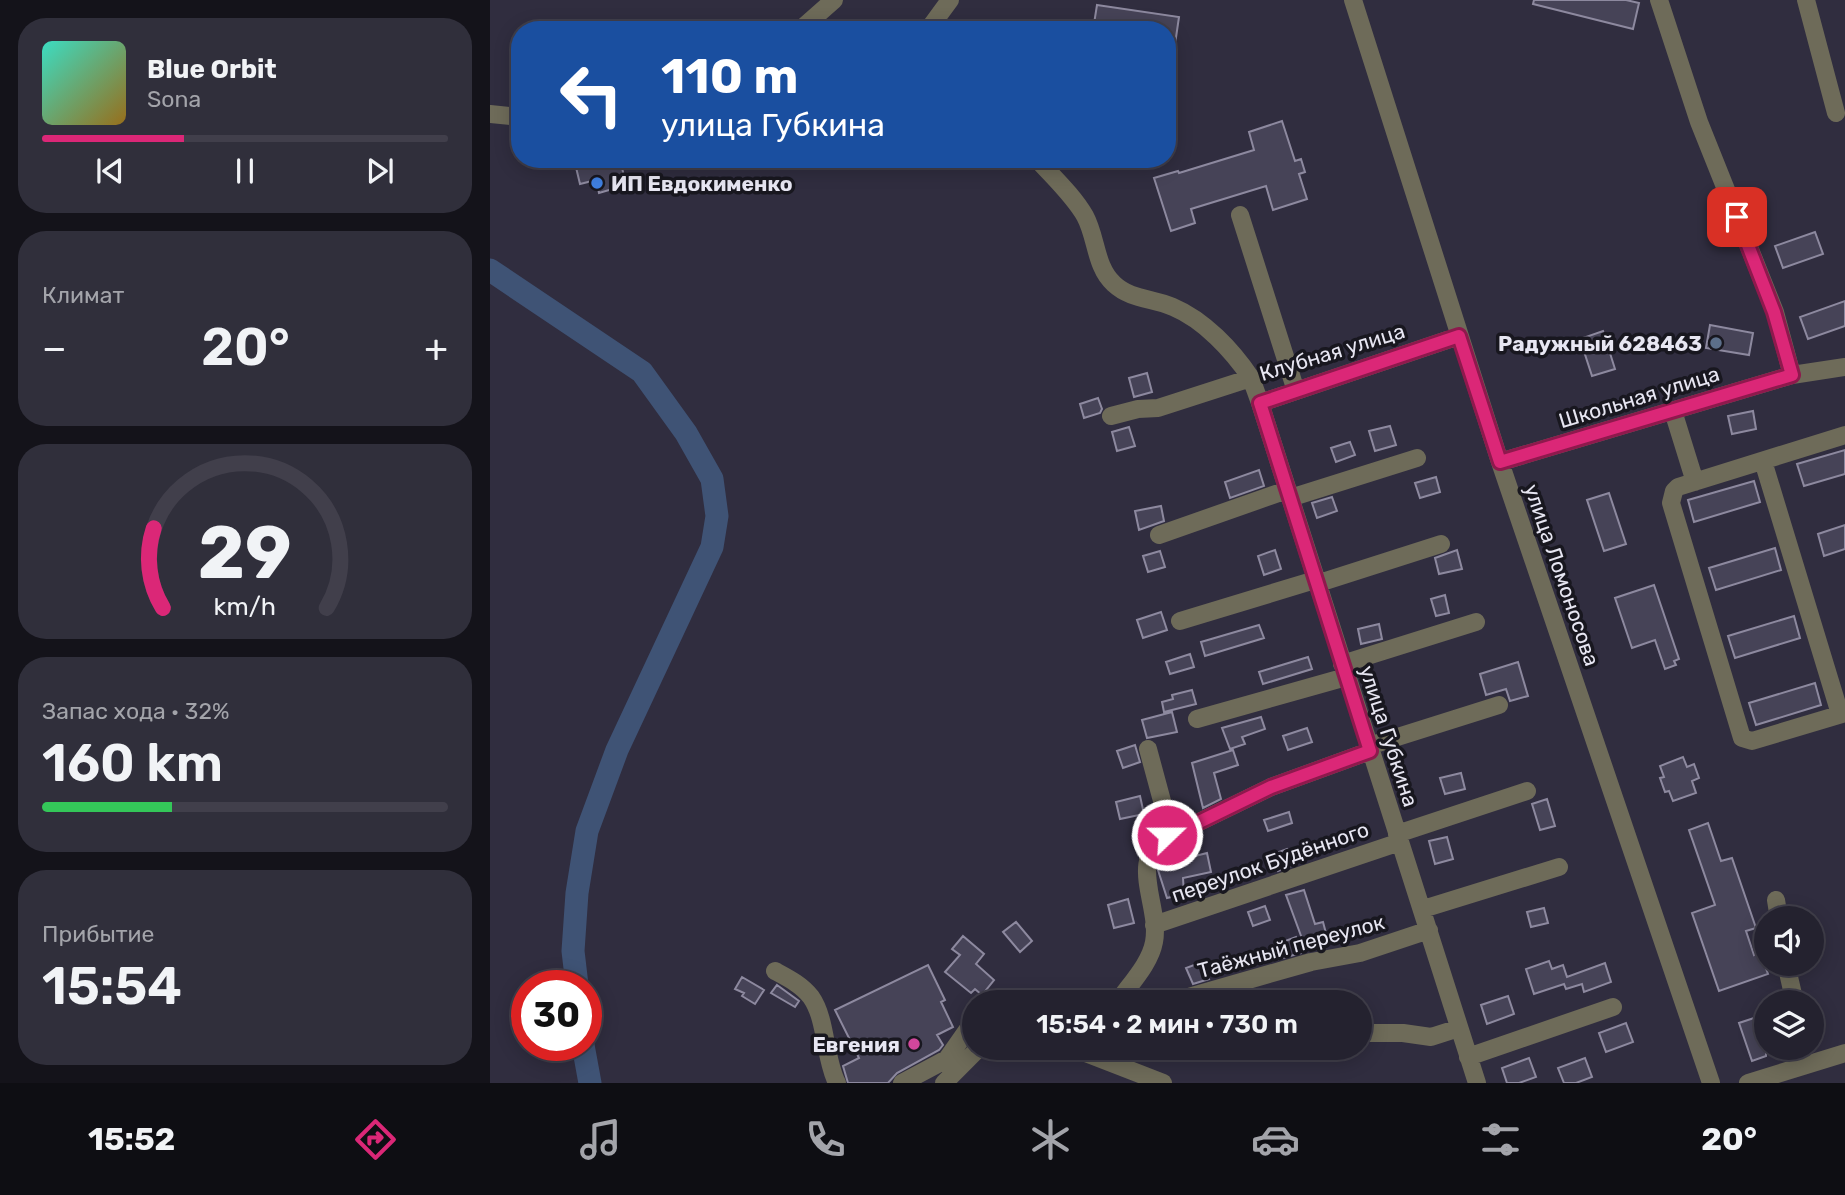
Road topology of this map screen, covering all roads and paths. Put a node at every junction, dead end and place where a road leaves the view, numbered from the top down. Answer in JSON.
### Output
{"nodes":[{"id":1,"x":834,"y":0,"type":"edge"},
{"id":2,"x":950,"y":0,"type":"edge"},
{"id":3,"x":1353,"y":0,"type":"edge"},
{"id":4,"x":1659,"y":0,"type":"edge"},
{"id":5,"x":1806,"y":0,"type":"edge"},
{"id":6,"x":810,"y":21,"type":"edge"},
{"id":7,"x":935,"y":21,"type":"edge"},
{"id":8,"x":1836,"y":113,"type":"dead end"},
{"id":9,"x":490,"y":114,"type":"edge"},
{"id":10,"x":511,"y":116,"type":"edge"},
{"id":11,"x":1045,"y":168,"type":"edge"},
{"id":12,"x":1240,"y":215,"type":"dead end"},
{"id":13,"x":1459,"y":336,"type":"junction"},
{"id":14,"x":1845,"y":367,"type":"edge"},
{"id":15,"x":1792,"y":375,"type":"junction"},
{"id":16,"x":1251,"y":378,"type":"junction"},
{"id":17,"x":1296,"y":391,"type":"junction"},
{"id":18,"x":1260,"y":403,"type":"junction"},
{"id":19,"x":1672,"y":411,"type":"junction"},
{"id":20,"x":1111,"y":416,"type":"dead end"},
{"id":21,"x":1845,"y":435,"type":"edge"},
{"id":22,"x":1417,"y":458,"type":"dead end"},
{"id":23,"x":1763,"y":461,"type":"junction"},
{"id":24,"x":1500,"y":462,"type":"junction"},
{"id":25,"x":1695,"y":482,"type":"junction"},
{"id":26,"x":1289,"y":494,"type":"junction"},
{"id":27,"x":1159,"y":535,"type":"dead end"},
{"id":28,"x":1441,"y":544,"type":"dead end"},
{"id":29,"x":1316,"y":582,"type":"junction"},
{"id":30,"x":1180,"y":621,"type":"dead end"},
{"id":31,"x":1476,"y":622,"type":"dead end"},
{"id":32,"x":1344,"y":671,"type":"junction"},
{"id":33,"x":1499,"y":705,"type":"dead end"},
{"id":34,"x":1843,"y":714,"type":"edge"},
{"id":35,"x":1197,"y":719,"type":"dead end"},
{"id":36,"x":1148,"y":748,"type":"dead end"},
{"id":37,"x":1369,"y":748,"type":"junction"},
{"id":38,"x":1527,"y":792,"type":"dead end"},
{"id":39,"x":1167,"y":835,"type":"junction"},
{"id":40,"x":1398,"y":838,"type":"junction"},
{"id":41,"x":1559,"y":867,"type":"dead end"},
{"id":42,"x":1776,"y":900,"type":"dead end"},
{"id":43,"x":1777,"y":906,"type":"edge"},
{"id":44,"x":1423,"y":909,"type":"junction"},
{"id":45,"x":1154,"y":925,"type":"junction"},
{"id":46,"x":1429,"y":930,"type":"junction"},
{"id":47,"x":775,"y":971,"type":"dead end"},
{"id":48,"x":1126,"y":990,"type":"edge"},
{"id":49,"x":1210,"y":990,"type":"edge"},
{"id":50,"x":1612,"y":1007,"type":"dead end"},
{"id":51,"x":1459,"y":1028,"type":"junction"},
{"id":52,"x":962,"y":1031,"type":"edge"},
{"id":53,"x":1372,"y":1031,"type":"edge"},
{"id":54,"x":1845,"y":1053,"type":"edge"},
{"id":55,"x":1824,"y":1054,"type":"edge"},
{"id":56,"x":1468,"y":1057,"type":"junction"},
{"id":57,"x":967,"y":1060,"type":"edge"},
{"id":58,"x":1113,"y":1060,"type":"edge"},
{"id":59,"x":1801,"y":1060,"type":"edge"},
{"id":60,"x":837,"y":1083,"type":"edge"},
{"id":61,"x":902,"y":1083,"type":"edge"},
{"id":62,"x":944,"y":1083,"type":"edge"},
{"id":63,"x":1163,"y":1083,"type":"edge"},
{"id":64,"x":1477,"y":1083,"type":"edge"},
{"id":65,"x":1711,"y":1083,"type":"edge"},
{"id":66,"x":1748,"y":1083,"type":"edge"}],
"edges":[{"from":1,"to":6,"type":"street"},
{"from":2,"to":7,"type":"street"},
{"from":3,"to":13,"type":"street","name":"улица Ломоносова"},
{"from":4,"to":15,"type":"street"},
{"from":5,"to":8,"type":"street"},
{"from":9,"to":10,"type":"street"},
{"from":11,"to":16,"type":"street"},
{"from":12,"to":17,"type":"street"},
{"from":13,"to":17,"type":"street","name":"Клубная улица"},
{"from":13,"to":24,"type":"street","name":"улица Ломоносова"},
{"from":14,"to":15,"type":"street","name":"Школьная улица"},
{"from":15,"to":19,"type":"street","name":"Школьная улица"},
{"from":16,"to":18,"type":"street","name":"Клубная улица"},
{"from":16,"to":20,"type":"street","name":"Клубная улица"},
{"from":17,"to":18,"type":"street","name":"Клубная улица"},
{"from":18,"to":26,"type":"street","name":"улица Губкина"},
{"from":19,"to":24,"type":"street","name":"Школьная улица"},
{"from":19,"to":25,"type":"street"},
{"from":21,"to":23,"type":"street"},
{"from":22,"to":26,"type":"street"},
{"from":23,"to":25,"type":"street"},
{"from":23,"to":34,"type":"street"},
{"from":24,"to":65,"type":"street","name":"улица Ломоносова"},
{"from":25,"to":34,"type":"street"},
{"from":26,"to":27,"type":"street"},
{"from":26,"to":29,"type":"street","name":"улица Губкина"},
{"from":28,"to":29,"type":"street"},
{"from":29,"to":30,"type":"street"},
{"from":29,"to":32,"type":"street","name":"улица Губкина"},
{"from":31,"to":32,"type":"street"},
{"from":32,"to":35,"type":"street"},
{"from":32,"to":37,"type":"street","name":"улица Губкина"},
{"from":33,"to":37,"type":"street"},
{"from":36,"to":39,"type":"street"},
{"from":37,"to":39,"type":"street"},
{"from":37,"to":40,"type":"street","name":"улица Губкина"},
{"from":38,"to":40,"type":"street","name":"переулок Будённого"},
{"from":39,"to":45,"type":"street"},
{"from":40,"to":44,"type":"street","name":"улица Губкина"},
{"from":40,"to":45,"type":"street","name":"переулок Будённого"},
{"from":41,"to":44,"type":"street"},
{"from":42,"to":43,"type":"street"},
{"from":44,"to":46,"type":"street","name":"улица Губкина"},
{"from":45,"to":48,"type":"street"},
{"from":46,"to":49,"type":"street","name":"Таёжный переулок"},
{"from":46,"to":51,"type":"street","name":"улица Губкина"},
{"from":47,"to":60,"type":"street"},
{"from":50,"to":56,"type":"street"},
{"from":51,"to":53,"type":"street"},
{"from":51,"to":56,"type":"street","name":"улица Губкина"},
{"from":52,"to":61,"type":"street"},
{"from":54,"to":55,"type":"street"},
{"from":56,"to":64,"type":"street","name":"улица Губкина"},
{"from":57,"to":62,"type":"street"},
{"from":58,"to":63,"type":"street"},
{"from":59,"to":66,"type":"street"}]}
